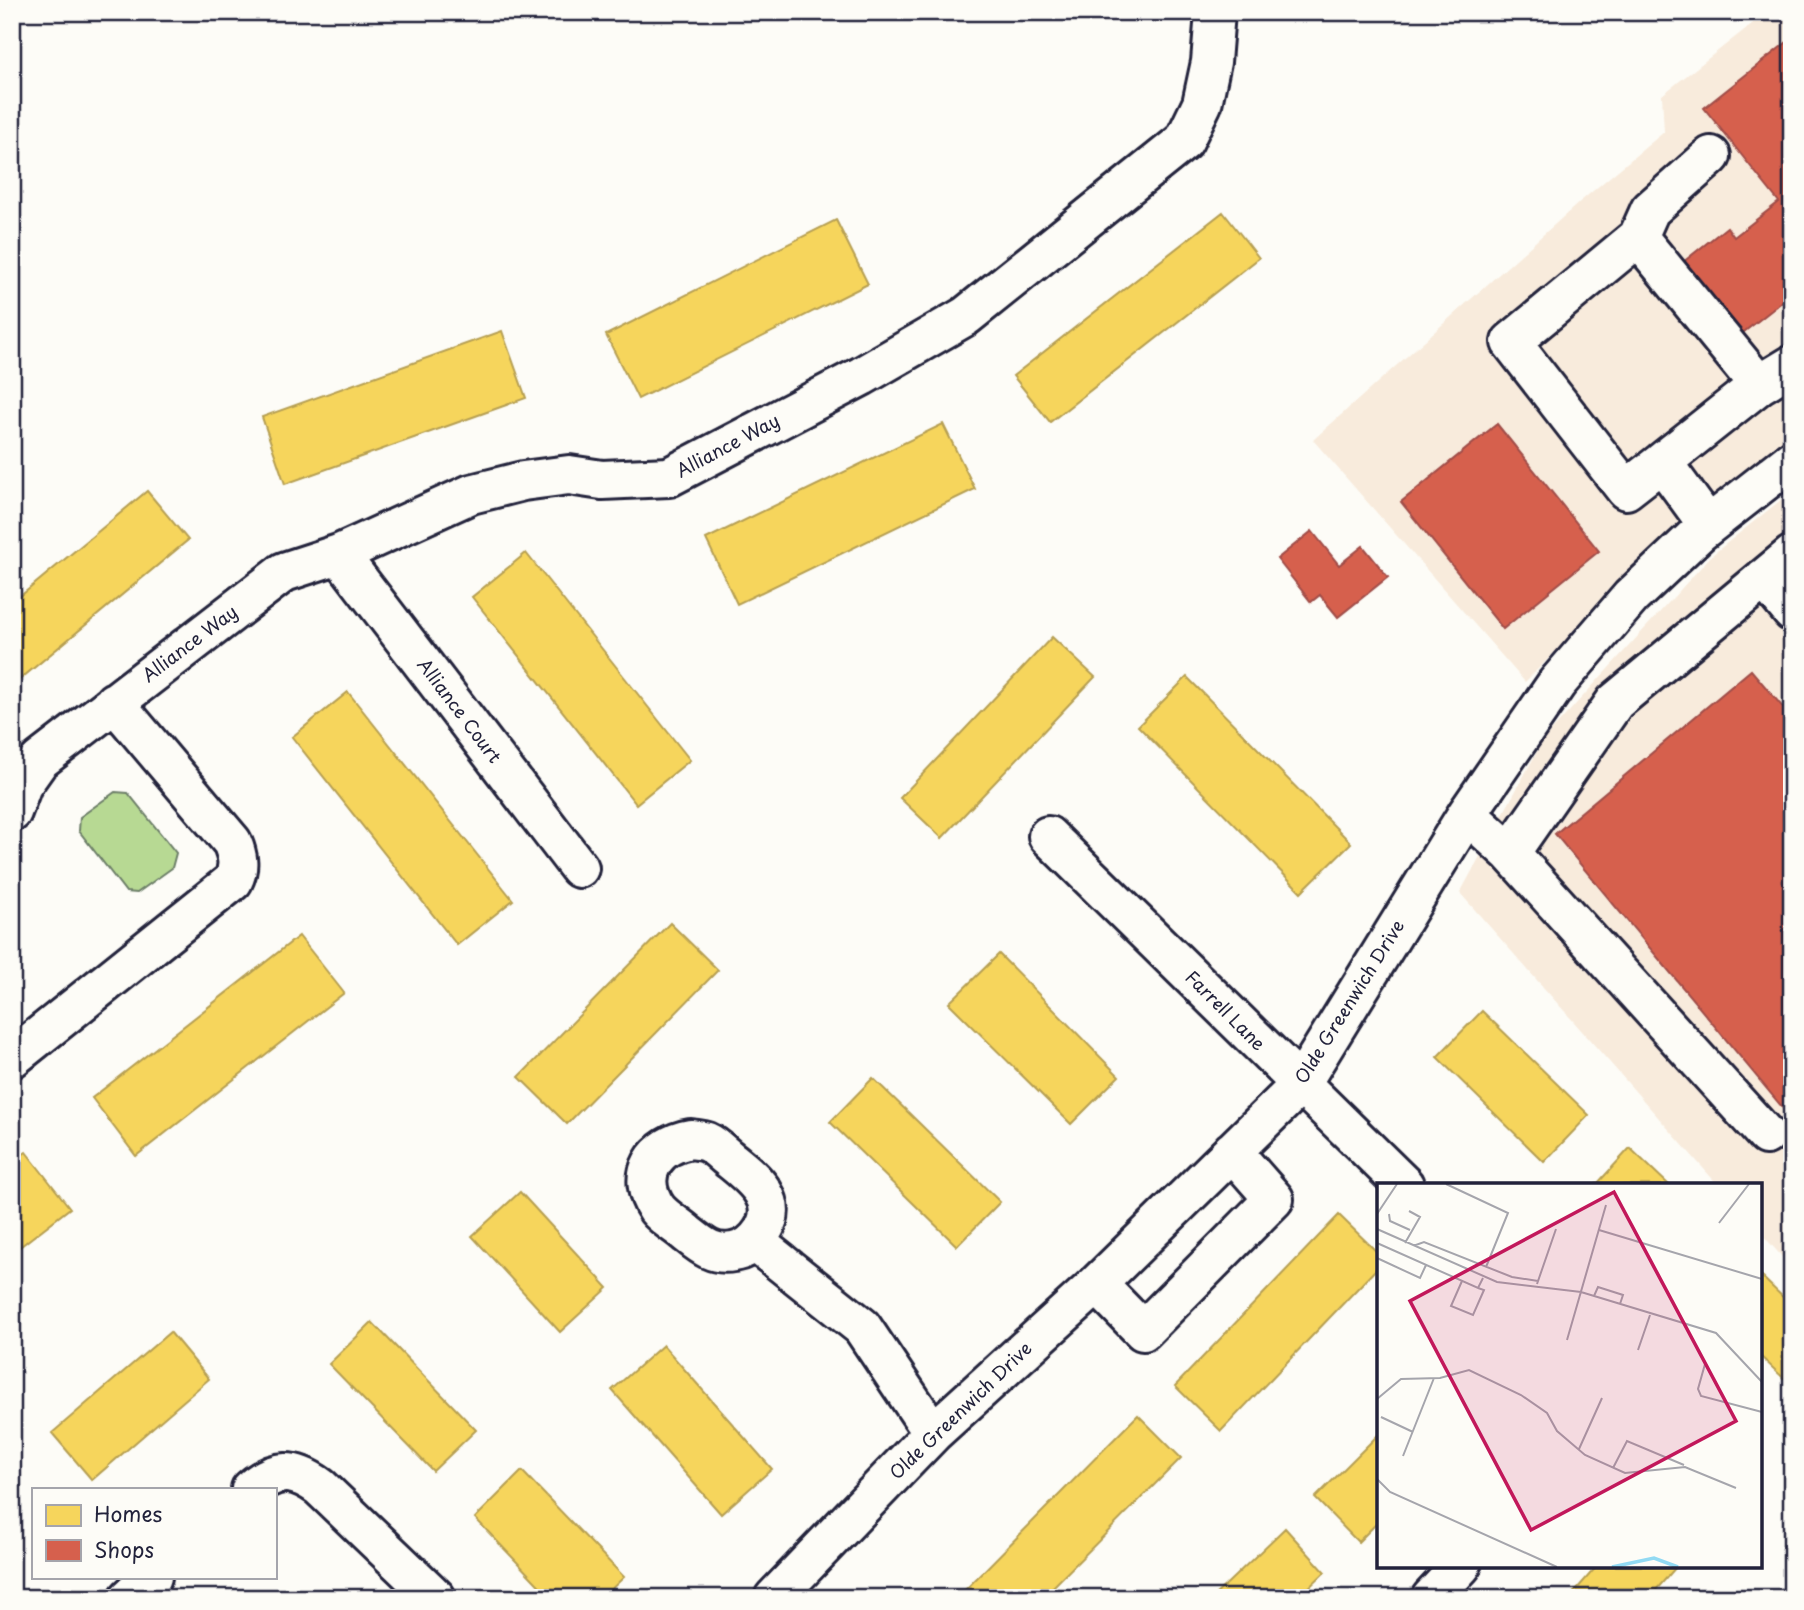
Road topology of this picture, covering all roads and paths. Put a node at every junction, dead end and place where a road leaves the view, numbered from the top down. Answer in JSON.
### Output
{"nodes":[{"id":1,"x":1215,"y":12,"type":"edge"},
{"id":2,"x":1711,"y":156,"type":"dead end"},
{"id":3,"x":1638,"y":237,"type":"junction"},
{"id":4,"x":1792,"y":365,"type":"edge"},
{"id":5,"x":1759,"y":385,"type":"junction"},
{"id":6,"x":1792,"y":460,"type":"edge"},
{"id":7,"x":1662,"y":461,"type":"junction"},
{"id":8,"x":1708,"y":525,"type":"junction"},
{"id":9,"x":339,"y":554,"type":"junction"},
{"id":10,"x":1778,"y":567,"type":"edge"},
{"id":11,"x":1792,"y":612,"type":"edge"},
{"id":12,"x":1574,"y":664,"type":"junction"},
{"id":13,"x":114,"y":702,"type":"junction"},
{"id":14,"x":1615,"y":702,"type":"junction"},
{"id":15,"x":12,"y":812,"type":"edge"},
{"id":16,"x":1467,"y":814,"type":"junction"},
{"id":17,"x":1048,"y":836,"type":"dead end"},
{"id":18,"x":1510,"y":853,"type":"junction"},
{"id":19,"x":579,"y":868,"type":"dead end"},
{"id":20,"x":12,"y":1058,"type":"edge"},
{"id":21,"x":1300,"y":1085,"type":"junction"},
{"id":22,"x":1766,"y":1135,"type":"dead end"},
{"id":23,"x":1232,"y":1151,"type":"junction"},
{"id":24,"x":1402,"y":1183,"type":"edge"},
{"id":25,"x":755,"y":1242,"type":"dead end"},
{"id":26,"x":1097,"y":1284,"type":"junction"},
{"id":27,"x":933,"y":1433,"type":"junction"},
{"id":28,"x":252,"y":1488,"type":"edge"},
{"id":29,"x":1459,"y":1568,"type":"edge"},
{"id":30,"x":151,"y":1578,"type":"edge"},
{"id":31,"x":130,"y":1598,"type":"edge"},
{"id":32,"x":436,"y":1598,"type":"edge"},
{"id":33,"x":774,"y":1598,"type":"edge"},
{"id":34,"x":1431,"y":1598,"type":"edge"}],
"edges":[{"from":1,"to":9,"type":"street","name":"Alliance Way"},
{"from":2,"to":3,"type":"street"},
{"from":3,"to":5,"type":"street"},
{"from":3,"to":7,"type":"street"},
{"from":4,"to":5,"type":"street"},
{"from":5,"to":7,"type":"street"},
{"from":6,"to":8,"type":"street","name":"Olde Greenwich Drive"},
{"from":7,"to":8,"type":"street"},
{"from":8,"to":12,"type":"street","name":"Olde Greenwich Drive"},
{"from":9,"to":13,"type":"street","name":"Alliance Way"},
{"from":9,"to":19,"type":"street","name":"Alliance Court"},
{"from":10,"to":11,"type":"street"},
{"from":10,"to":14,"type":"street"},
{"from":12,"to":14,"type":"street"},
{"from":12,"to":16,"type":"street","name":"Olde Greenwich Drive"},
{"from":13,"to":15,"type":"street","name":"Alliance Way"},
{"from":13,"to":20,"type":"street"},
{"from":14,"to":18,"type":"street"},
{"from":16,"to":18,"type":"street"},
{"from":16,"to":21,"type":"street","name":"Olde Greenwich Drive"},
{"from":17,"to":21,"type":"street","name":"Farrell Lane"},
{"from":18,"to":22,"type":"street"},
{"from":21,"to":23,"type":"street","name":"Olde Greenwich Drive"},
{"from":21,"to":24,"type":"street","name":"Farrell Lane"},
{"from":23,"to":26,"type":"street","name":"Olde Greenwich Drive"},
{"from":23,"to":26,"type":"street"},
{"from":25,"to":27,"type":"street"},
{"from":26,"to":27,"type":"street","name":"Olde Greenwich Drive"},
{"from":27,"to":33,"type":"street","name":"Olde Greenwich Drive"},
{"from":28,"to":32,"type":"street"},
{"from":29,"to":34,"type":"street"},
{"from":30,"to":31,"type":"street"}]}
